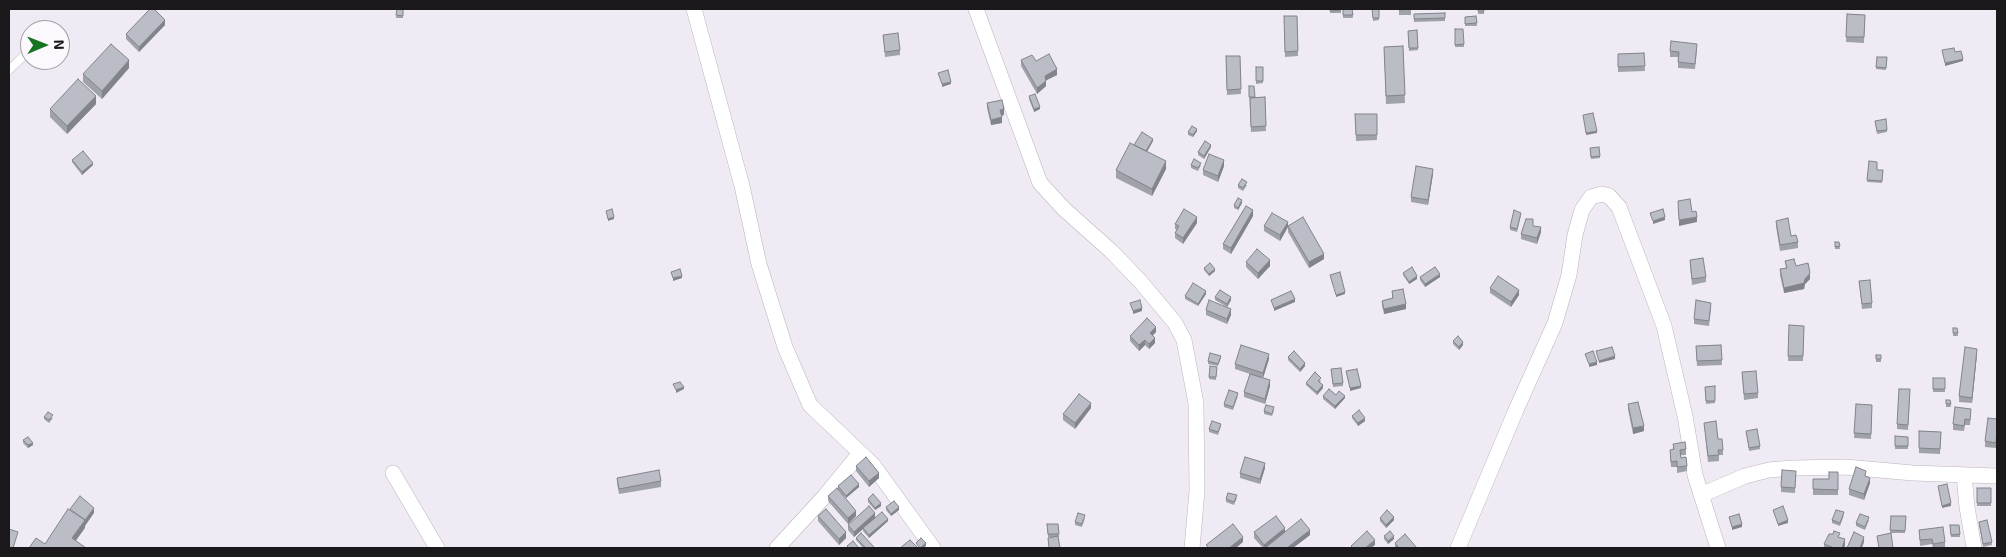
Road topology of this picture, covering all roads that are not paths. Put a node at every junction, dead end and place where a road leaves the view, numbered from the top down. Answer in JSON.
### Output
{"nodes":[{"id":1,"x":694,"y":9,"type":"edge"},
{"id":2,"x":976,"y":9,"type":"edge"},
{"id":3,"x":20,"y":60,"type":"edge"},
{"id":4,"x":9,"y":70,"type":"edge"},
{"id":5,"x":860,"y":453,"type":"junction"},
{"id":6,"x":393,"y":473,"type":"dead end"},
{"id":7,"x":1964,"y":474,"type":"junction"},
{"id":8,"x":1997,"y":476,"type":"edge"},
{"id":9,"x":1701,"y":495,"type":"junction"},
{"id":10,"x":782,"y":546,"type":"edge"},
{"id":11,"x":437,"y":548,"type":"edge"},
{"id":12,"x":933,"y":548,"type":"edge"},
{"id":13,"x":1192,"y":548,"type":"edge"},
{"id":14,"x":1458,"y":548,"type":"edge"},
{"id":15,"x":1718,"y":548,"type":"edge"},
{"id":16,"x":1974,"y":548,"type":"edge"}],
"edges":[{"from":1,"to":5,"type":"street"},
{"from":2,"to":13,"type":"street"},
{"from":3,"to":4,"type":"lane"},
{"from":5,"to":10,"type":"street"},
{"from":5,"to":12,"type":"street"},
{"from":6,"to":11,"type":"street"},
{"from":7,"to":8,"type":"street"},
{"from":7,"to":9,"type":"street"},
{"from":7,"to":16,"type":"street"},
{"from":9,"to":14,"type":"street"},
{"from":9,"to":15,"type":"street"}]}
